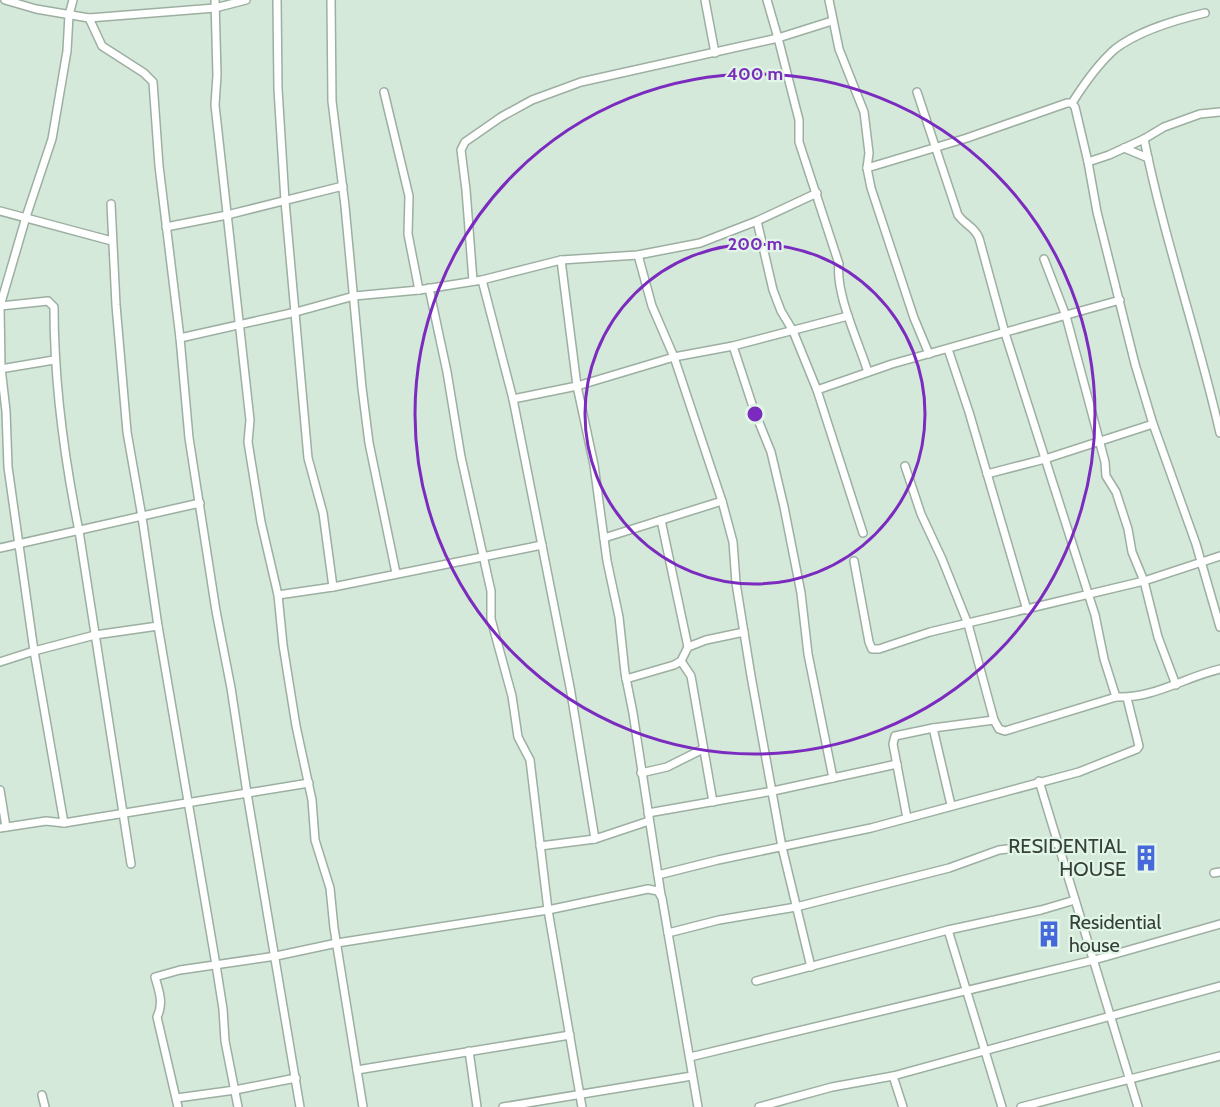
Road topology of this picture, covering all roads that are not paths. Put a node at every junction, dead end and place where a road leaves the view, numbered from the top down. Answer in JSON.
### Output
{"nodes":[{"id":1,"x":5,"y":0,"type":"edge"},
{"id":2,"x":73,"y":0,"type":"edge"},
{"id":3,"x":246,"y":0,"type":"edge"},
{"id":4,"x":277,"y":0,"type":"edge"},
{"id":5,"x":331,"y":0,"type":"edge"},
{"id":6,"x":705,"y":0,"type":"edge"},
{"id":7,"x":767,"y":0,"type":"edge"},
{"id":8,"x":829,"y":0,"type":"edge"},
{"id":9,"x":215,"y":4,"type":"edge"},
{"id":10,"x":1205,"y":13,"type":"dead end"},
{"id":11,"x":69,"y":15,"type":"junction"},
{"id":12,"x":89,"y":18,"type":"junction"},
{"id":13,"x":832,"y":21,"type":"junction"},
{"id":14,"x":778,"y":38,"type":"junction"},
{"id":15,"x":715,"y":53,"type":"junction"},
{"id":16,"x":384,"y":92,"type":"dead end"},
{"id":17,"x":917,"y":92,"type":"dead end"},
{"id":18,"x":1072,"y":104,"type":"junction"},
{"id":19,"x":1220,"y":112,"type":"edge"},
{"id":20,"x":1144,"y":140,"type":"junction"},
{"id":21,"x":935,"y":148,"type":"junction"},
{"id":22,"x":1124,"y":148,"type":"junction"},
{"id":23,"x":1148,"y":158,"type":"junction"},
{"id":24,"x":1088,"y":162,"type":"junction"},
{"id":25,"x":867,"y":168,"type":"junction"},
{"id":26,"x":343,"y":186,"type":"junction"},
{"id":27,"x":817,"y":193,"type":"junction"},
{"id":28,"x":285,"y":201,"type":"junction"},
{"id":29,"x":111,"y":204,"type":"dead end"},
{"id":30,"x":0,"y":211,"type":"edge"},
{"id":31,"x":227,"y":215,"type":"junction"},
{"id":32,"x":26,"y":217,"type":"junction"},
{"id":33,"x":757,"y":220,"type":"junction"},
{"id":34,"x":166,"y":227,"type":"junction"},
{"id":35,"x":112,"y":241,"type":"junction"},
{"id":36,"x":638,"y":255,"type":"junction"},
{"id":37,"x":1044,"y":259,"type":"dead end"},
{"id":38,"x":561,"y":260,"type":"junction"},
{"id":39,"x":482,"y":280,"type":"junction"},
{"id":40,"x":473,"y":281,"type":"junction"},
{"id":41,"x":429,"y":288,"type":"junction"},
{"id":42,"x":419,"y":290,"type":"junction"},
{"id":43,"x":354,"y":296,"type":"junction"},
{"id":44,"x":1120,"y":300,"type":"junction"},
{"id":45,"x":0,"y":306,"type":"edge"},
{"id":46,"x":296,"y":312,"type":"junction"},
{"id":47,"x":1066,"y":315,"type":"junction"},
{"id":48,"x":848,"y":316,"type":"junction"},
{"id":49,"x":240,"y":324,"type":"junction"},
{"id":50,"x":793,"y":331,"type":"junction"},
{"id":51,"x":1005,"y":333,"type":"junction"},
{"id":52,"x":180,"y":338,"type":"junction"},
{"id":53,"x":733,"y":346,"type":"junction"},
{"id":54,"x":948,"y":349,"type":"junction"},
{"id":55,"x":929,"y":354,"type":"junction"},
{"id":56,"x":674,"y":357,"type":"junction"},
{"id":57,"x":54,"y":360,"type":"junction"},
{"id":58,"x":0,"y":368,"type":"edge"},
{"id":59,"x":868,"y":372,"type":"junction"},
{"id":60,"x":577,"y":386,"type":"junction"},
{"id":61,"x":817,"y":390,"type":"junction"},
{"id":62,"x":513,"y":399,"type":"junction"},
{"id":63,"x":1153,"y":424,"type":"junction"},
{"id":64,"x":1220,"y":433,"type":"edge"},
{"id":65,"x":1098,"y":441,"type":"junction"},
{"id":66,"x":1045,"y":459,"type":"junction"},
{"id":67,"x":905,"y":466,"type":"dead end"},
{"id":68,"x":987,"y":474,"type":"junction"},
{"id":69,"x":722,"y":501,"type":"junction"},
{"id":70,"x":200,"y":503,"type":"junction"},
{"id":71,"x":142,"y":517,"type":"junction"},
{"id":72,"x":661,"y":520,"type":"junction"},
{"id":73,"x":79,"y":531,"type":"junction"},
{"id":74,"x":863,"y":532,"type":"dead end"},
{"id":75,"x":604,"y":538,"type":"junction"},
{"id":76,"x":19,"y":544,"type":"junction"},
{"id":77,"x":542,"y":545,"type":"junction"},
{"id":78,"x":0,"y":548,"type":"edge"},
{"id":79,"x":483,"y":556,"type":"junction"},
{"id":80,"x":1220,"y":556,"type":"edge"},
{"id":81,"x":854,"y":561,"type":"dead end"},
{"id":82,"x":1201,"y":562,"type":"junction"},
{"id":83,"x":396,"y":573,"type":"junction"},
{"id":84,"x":1144,"y":581,"type":"junction"},
{"id":85,"x":333,"y":587,"type":"junction"},
{"id":86,"x":1088,"y":594,"type":"junction"},
{"id":87,"x":278,"y":595,"type":"junction"},
{"id":88,"x":1027,"y":610,"type":"junction"},
{"id":89,"x":968,"y":624,"type":"junction"},
{"id":90,"x":158,"y":626,"type":"junction"},
{"id":91,"x":1220,"y":627,"type":"edge"},
{"id":92,"x":744,"y":633,"type":"junction"},
{"id":93,"x":95,"y":635,"type":"junction"},
{"id":94,"x":688,"y":647,"type":"junction"},
{"id":95,"x":34,"y":651,"type":"junction"},
{"id":96,"x":0,"y":662,"type":"edge"},
{"id":97,"x":681,"y":662,"type":"junction"},
{"id":98,"x":1220,"y":669,"type":"edge"},
{"id":99,"x":626,"y":679,"type":"junction"},
{"id":100,"x":1176,"y":685,"type":"junction"},
{"id":101,"x":1116,"y":697,"type":"junction"},
{"id":102,"x":1127,"y":698,"type":"junction"},
{"id":103,"x":994,"y":720,"type":"junction"},
{"id":104,"x":933,"y":728,"type":"junction"},
{"id":105,"x":703,"y":748,"type":"junction"},
{"id":106,"x":897,"y":764,"type":"junction"},
{"id":107,"x":641,"y":773,"type":"junction"},
{"id":108,"x":833,"y":778,"type":"junction"},
{"id":109,"x":1039,"y":781,"type":"junction"},
{"id":110,"x":309,"y":783,"type":"junction"},
{"id":111,"x":0,"y":790,"type":"edge"},
{"id":112,"x":773,"y":791,"type":"junction"},
{"id":113,"x":247,"y":793,"type":"junction"},
{"id":114,"x":713,"y":802,"type":"junction"},
{"id":115,"x":188,"y":803,"type":"junction"},
{"id":116,"x":951,"y":806,"type":"junction"},
{"id":117,"x":123,"y":813,"type":"junction"},
{"id":118,"x":648,"y":817,"type":"junction"},
{"id":119,"x":907,"y":818,"type":"junction"},
{"id":120,"x":64,"y":823,"type":"junction"},
{"id":121,"x":3,"y":828,"type":"edge"},
{"id":122,"x":595,"y":839,"type":"junction"},
{"id":123,"x":1058,"y":843,"type":"junction"},
{"id":124,"x":540,"y":846,"type":"junction"},
{"id":125,"x":783,"y":847,"type":"junction"},
{"id":126,"x":131,"y":864,"type":"dead end"},
{"id":127,"x":658,"y":875,"type":"junction"},
{"id":128,"x":662,"y":898,"type":"junction"},
{"id":129,"x":1075,"y":900,"type":"junction"},
{"id":130,"x":796,"y":907,"type":"junction"},
{"id":131,"x":548,"y":910,"type":"junction"},
{"id":132,"x":1220,"y":924,"type":"edge"},
{"id":133,"x":948,"y":930,"type":"junction"},
{"id":134,"x":668,"y":933,"type":"junction"},
{"id":135,"x":337,"y":943,"type":"junction"},
{"id":136,"x":276,"y":956,"type":"junction"},
{"id":137,"x":1094,"y":960,"type":"junction"},
{"id":138,"x":216,"y":965,"type":"junction"},
{"id":139,"x":810,"y":967,"type":"junction"},
{"id":140,"x":756,"y":981,"type":"dead end"},
{"id":141,"x":1220,"y":986,"type":"edge"},
{"id":142,"x":966,"y":992,"type":"junction"},
{"id":143,"x":1110,"y":1016,"type":"junction"},
{"id":144,"x":570,"y":1035,"type":"junction"},
{"id":145,"x":469,"y":1051,"type":"junction"},
{"id":146,"x":984,"y":1052,"type":"junction"},
{"id":147,"x":1220,"y":1056,"type":"edge"},
{"id":148,"x":690,"y":1057,"type":"junction"},
{"id":149,"x":357,"y":1070,"type":"junction"},
{"id":150,"x":692,"y":1076,"type":"junction"},
{"id":151,"x":893,"y":1076,"type":"junction"},
{"id":152,"x":296,"y":1078,"type":"junction"},
{"id":153,"x":1130,"y":1079,"type":"junction"},
{"id":154,"x":234,"y":1090,"type":"junction"},
{"id":155,"x":580,"y":1094,"type":"junction"},
{"id":156,"x":42,"y":1095,"type":"dead end"},
{"id":157,"x":177,"y":1098,"type":"junction"},
{"id":158,"x":538,"y":1104,"type":"edge"},
{"id":159,"x":45,"y":1107,"type":"edge"},
{"id":160,"x":178,"y":1107,"type":"edge"},
{"id":161,"x":238,"y":1107,"type":"edge"},
{"id":162,"x":300,"y":1107,"type":"edge"},
{"id":163,"x":363,"y":1107,"type":"edge"},
{"id":164,"x":477,"y":1107,"type":"edge"},
{"id":165,"x":503,"y":1107,"type":"edge"},
{"id":166,"x":582,"y":1107,"type":"edge"},
{"id":167,"x":698,"y":1107,"type":"edge"},
{"id":168,"x":759,"y":1107,"type":"edge"},
{"id":169,"x":903,"y":1107,"type":"edge"},
{"id":170,"x":1002,"y":1107,"type":"edge"},
{"id":171,"x":1022,"y":1107,"type":"edge"},
{"id":172,"x":1138,"y":1107,"type":"edge"}],
"edges":[{"from":1,"to":11,"type":"street"},
{"from":2,"to":11,"type":"street"},
{"from":3,"to":9,"type":"street"},
{"from":4,"to":28,"type":"street"},
{"from":5,"to":26,"type":"street"},
{"from":6,"to":15,"type":"street"},
{"from":7,"to":14,"type":"street"},
{"from":8,"to":13,"type":"street"},
{"from":9,"to":12,"type":"street"},
{"from":9,"to":31,"type":"street"},
{"from":10,"to":18,"type":"street"},
{"from":11,"to":12,"type":"street"},
{"from":11,"to":32,"type":"street"},
{"from":12,"to":34,"type":"street"},
{"from":13,"to":14,"type":"street"},
{"from":13,"to":25,"type":"street"},
{"from":14,"to":15,"type":"street"},
{"from":14,"to":27,"type":"street"},
{"from":15,"to":40,"type":"street"},
{"from":16,"to":42,"type":"street"},
{"from":17,"to":21,"type":"street"},
{"from":18,"to":21,"type":"street"},
{"from":18,"to":24,"type":"street"},
{"from":19,"to":20,"type":"street"},
{"from":20,"to":22,"type":"street"},
{"from":20,"to":23,"type":"street"},
{"from":21,"to":25,"type":"street"},
{"from":21,"to":51,"type":"street"},
{"from":22,"to":23,"type":"street"},
{"from":22,"to":24,"type":"street"},
{"from":23,"to":64,"type":"street"},
{"from":24,"to":44,"type":"street"},
{"from":25,"to":55,"type":"street"},
{"from":26,"to":28,"type":"street"},
{"from":26,"to":43,"type":"street"},
{"from":27,"to":33,"type":"street"},
{"from":27,"to":48,"type":"street"},
{"from":28,"to":31,"type":"street"},
{"from":28,"to":46,"type":"street"},
{"from":29,"to":35,"type":"street"},
{"from":30,"to":32,"type":"street"},
{"from":31,"to":34,"type":"street"},
{"from":31,"to":49,"type":"street"},
{"from":32,"to":35,"type":"street"},
{"from":32,"to":45,"type":"street"},
{"from":33,"to":36,"type":"street"},
{"from":33,"to":50,"type":"street"},
{"from":34,"to":52,"type":"street"},
{"from":35,"to":71,"type":"street"},
{"from":36,"to":38,"type":"street"},
{"from":36,"to":56,"type":"street"},
{"from":37,"to":47,"type":"street"},
{"from":38,"to":39,"type":"street"},
{"from":38,"to":60,"type":"street"},
{"from":39,"to":40,"type":"street"},
{"from":39,"to":62,"type":"street"},
{"from":40,"to":41,"type":"street"},
{"from":41,"to":42,"type":"street"},
{"from":41,"to":79,"type":"street"},
{"from":42,"to":43,"type":"street"},
{"from":43,"to":46,"type":"street"},
{"from":43,"to":83,"type":"street"},
{"from":44,"to":47,"type":"street"},
{"from":44,"to":63,"type":"street"},
{"from":45,"to":57,"type":"street"},
{"from":45,"to":58,"type":"street"},
{"from":46,"to":49,"type":"street"},
{"from":46,"to":85,"type":"street"},
{"from":47,"to":51,"type":"street"},
{"from":47,"to":65,"type":"street"},
{"from":48,"to":50,"type":"street"},
{"from":48,"to":59,"type":"street"},
{"from":49,"to":52,"type":"street"},
{"from":49,"to":87,"type":"street"},
{"from":50,"to":53,"type":"street"},
{"from":50,"to":61,"type":"street"},
{"from":51,"to":54,"type":"street"},
{"from":51,"to":66,"type":"street"},
{"from":52,"to":70,"type":"street"},
{"from":53,"to":56,"type":"street"},
{"from":53,"to":108,"type":"street"},
{"from":54,"to":55,"type":"street"},
{"from":54,"to":68,"type":"street"},
{"from":55,"to":59,"type":"street"},
{"from":56,"to":60,"type":"street"},
{"from":56,"to":69,"type":"street"},
{"from":57,"to":58,"type":"street"},
{"from":57,"to":73,"type":"street"},
{"from":58,"to":76,"type":"street"},
{"from":59,"to":61,"type":"street"},
{"from":60,"to":62,"type":"street"},
{"from":60,"to":75,"type":"street"},
{"from":61,"to":74,"type":"street"},
{"from":62,"to":77,"type":"street"},
{"from":63,"to":65,"type":"street"},
{"from":63,"to":82,"type":"street"},
{"from":65,"to":66,"type":"street"},
{"from":65,"to":84,"type":"street"},
{"from":66,"to":68,"type":"street"},
{"from":66,"to":86,"type":"street"},
{"from":67,"to":89,"type":"street"},
{"from":68,"to":88,"type":"street"},
{"from":69,"to":72,"type":"street"},
{"from":69,"to":92,"type":"street"},
{"from":70,"to":71,"type":"street"},
{"from":70,"to":113,"type":"street"},
{"from":71,"to":73,"type":"street"},
{"from":71,"to":90,"type":"street"},
{"from":72,"to":75,"type":"street"},
{"from":72,"to":94,"type":"street"},
{"from":73,"to":76,"type":"street"},
{"from":73,"to":93,"type":"street"},
{"from":75,"to":99,"type":"street"},
{"from":76,"to":78,"type":"street"},
{"from":76,"to":95,"type":"street"},
{"from":77,"to":79,"type":"street"},
{"from":77,"to":122,"type":"street"},
{"from":79,"to":83,"type":"street"},
{"from":79,"to":124,"type":"street"},
{"from":80,"to":82,"type":"street"},
{"from":81,"to":89,"type":"street"},
{"from":82,"to":84,"type":"street"},
{"from":82,"to":91,"type":"street"},
{"from":83,"to":85,"type":"street"},
{"from":84,"to":86,"type":"street"},
{"from":84,"to":100,"type":"street"},
{"from":85,"to":87,"type":"street"},
{"from":86,"to":88,"type":"street"},
{"from":86,"to":101,"type":"street"},
{"from":87,"to":110,"type":"street"},
{"from":88,"to":89,"type":"street"},
{"from":89,"to":103,"type":"street"},
{"from":90,"to":93,"type":"street"},
{"from":90,"to":115,"type":"street"},
{"from":92,"to":94,"type":"street"},
{"from":92,"to":112,"type":"street"},
{"from":93,"to":95,"type":"street"},
{"from":93,"to":117,"type":"street"},
{"from":94,"to":97,"type":"street"},
{"from":95,"to":96,"type":"street"},
{"from":95,"to":120,"type":"street"},
{"from":97,"to":99,"type":"street"},
{"from":97,"to":105,"type":"street"},
{"from":98,"to":100,"type":"street"},
{"from":99,"to":107,"type":"street"},
{"from":100,"to":102,"type":"street"},
{"from":101,"to":102,"type":"street"},
{"from":101,"to":103,"type":"street"},
{"from":102,"to":109,"type":"street"},
{"from":103,"to":104,"type":"street"},
{"from":104,"to":106,"type":"street"},
{"from":104,"to":116,"type":"street"},
{"from":105,"to":107,"type":"street"},
{"from":105,"to":114,"type":"street"},
{"from":106,"to":108,"type":"street"},
{"from":106,"to":119,"type":"street"},
{"from":107,"to":118,"type":"street"},
{"from":108,"to":112,"type":"street"},
{"from":109,"to":116,"type":"street"},
{"from":109,"to":123,"type":"street"},
{"from":110,"to":113,"type":"street"},
{"from":110,"to":135,"type":"street"},
{"from":111,"to":121,"type":"street"},
{"from":112,"to":114,"type":"street"},
{"from":112,"to":125,"type":"street"},
{"from":113,"to":115,"type":"street"},
{"from":113,"to":136,"type":"street"},
{"from":114,"to":118,"type":"street"},
{"from":115,"to":117,"type":"street"},
{"from":115,"to":138,"type":"street"},
{"from":116,"to":119,"type":"street"},
{"from":117,"to":120,"type":"street"},
{"from":117,"to":126,"type":"street"},
{"from":118,"to":122,"type":"street"},
{"from":118,"to":127,"type":"street"},
{"from":119,"to":125,"type":"street"},
{"from":120,"to":121,"type":"street"},
{"from":122,"to":124,"type":"street"},
{"from":123,"to":129,"type":"street"},
{"from":123,"to":130,"type":"street"},
{"from":124,"to":131,"type":"street"},
{"from":125,"to":127,"type":"street"},
{"from":125,"to":130,"type":"street"},
{"from":127,"to":128,"type":"street"},
{"from":128,"to":131,"type":"street"},
{"from":128,"to":134,"type":"street"},
{"from":129,"to":133,"type":"street"},
{"from":129,"to":137,"type":"street"},
{"from":130,"to":134,"type":"street"},
{"from":130,"to":139,"type":"street"},
{"from":131,"to":135,"type":"street"},
{"from":131,"to":144,"type":"street"},
{"from":132,"to":137,"type":"street"},
{"from":133,"to":139,"type":"street"},
{"from":133,"to":142,"type":"street"},
{"from":134,"to":148,"type":"street"},
{"from":135,"to":136,"type":"street"},
{"from":135,"to":149,"type":"street"},
{"from":136,"to":138,"type":"street"},
{"from":136,"to":152,"type":"street"},
{"from":137,"to":142,"type":"street"},
{"from":137,"to":143,"type":"street"},
{"from":138,"to":154,"type":"street"},
{"from":138,"to":157,"type":"street"},
{"from":139,"to":140,"type":"street"},
{"from":141,"to":143,"type":"street"},
{"from":142,"to":146,"type":"street"},
{"from":142,"to":148,"type":"street"},
{"from":143,"to":146,"type":"street"},
{"from":143,"to":153,"type":"street"},
{"from":144,"to":145,"type":"street"},
{"from":144,"to":155,"type":"street"},
{"from":145,"to":149,"type":"street"},
{"from":145,"to":164,"type":"street"},
{"from":146,"to":151,"type":"street"},
{"from":146,"to":170,"type":"street"},
{"from":147,"to":153,"type":"street"},
{"from":148,"to":150,"type":"street"},
{"from":149,"to":163,"type":"street"},
{"from":150,"to":155,"type":"street"},
{"from":150,"to":167,"type":"street"},
{"from":151,"to":168,"type":"street"},
{"from":151,"to":169,"type":"street"},
{"from":152,"to":154,"type":"street"},
{"from":152,"to":162,"type":"street"},
{"from":153,"to":171,"type":"street"},
{"from":153,"to":172,"type":"street"},
{"from":154,"to":157,"type":"street"},
{"from":154,"to":161,"type":"street"},
{"from":155,"to":158,"type":"street"},
{"from":155,"to":166,"type":"street"},
{"from":156,"to":159,"type":"street"},
{"from":157,"to":160,"type":"street"},
{"from":158,"to":165,"type":"street"}]}
